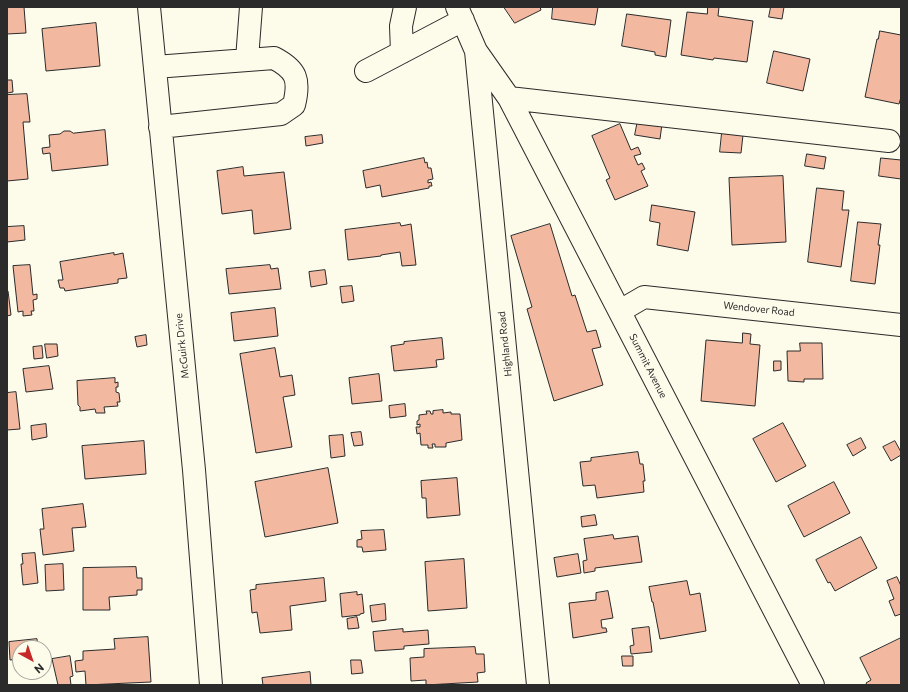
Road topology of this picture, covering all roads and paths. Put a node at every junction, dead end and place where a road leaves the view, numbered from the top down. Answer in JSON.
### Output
{"nodes":[{"id":1,"x":149,"y":7,"type":"edge"},
{"id":2,"x":251,"y":7,"type":"edge"},
{"id":3,"x":405,"y":7,"type":"edge"},
{"id":4,"x":460,"y":13,"type":"edge"},
{"id":5,"x":476,"y":51,"type":"junction"},
{"id":6,"x":402,"y":52,"type":"junction"},
{"id":7,"x":247,"y":59,"type":"junction"},
{"id":8,"x":155,"y":67,"type":"junction"},
{"id":9,"x":366,"y":71,"type":"dead end"},
{"id":10,"x":509,"y":98,"type":"junction"},
{"id":11,"x":160,"y":127,"type":"junction"},
{"id":12,"x":889,"y":141,"type":"dead end"},
{"id":13,"x":620,"y":311,"type":"junction"},
{"id":14,"x":901,"y":325,"type":"edge"},
{"id":15,"x":210,"y":685,"type":"edge"},
{"id":16,"x":538,"y":685,"type":"edge"},
{"id":17,"x":813,"y":685,"type":"edge"}],
"edges":[{"from":1,"to":8,"type":"street","name":"McGuirk Drive"},
{"from":2,"to":7,"type":"street"},
{"from":3,"to":6,"type":"street"},
{"from":4,"to":5,"type":"street","name":"Highland Road"},
{"from":4,"to":6,"type":"street"},
{"from":5,"to":10,"type":"street","name":"Summit Avenue"},
{"from":5,"to":16,"type":"street","name":"Highland Road"},
{"from":6,"to":9,"type":"street"},
{"from":7,"to":8,"type":"street"},
{"from":7,"to":11,"type":"street"},
{"from":8,"to":11,"type":"street","name":"McGuirk Drive"},
{"from":10,"to":12,"type":"street"},
{"from":10,"to":13,"type":"street","name":"Summit Avenue"},
{"from":11,"to":15,"type":"street","name":"McGuirk Drive"},
{"from":13,"to":14,"type":"street","name":"Wendover Road"},
{"from":13,"to":17,"type":"street","name":"Summit Avenue"}]}
